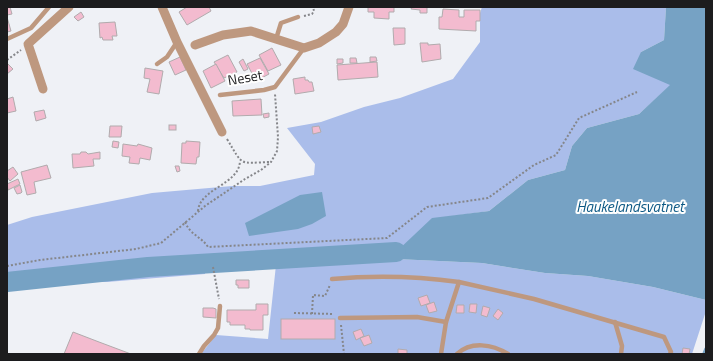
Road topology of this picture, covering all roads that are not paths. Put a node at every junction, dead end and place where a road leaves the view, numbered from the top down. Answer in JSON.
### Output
{"nodes":[{"id":1,"x":49,"y":7,"type":"edge"},
{"id":2,"x":69,"y":7,"type":"edge"},
{"id":3,"x":162,"y":7,"type":"edge"},
{"id":4,"x":349,"y":7,"type":"edge"},
{"id":5,"x":298,"y":17,"type":"road end"},
{"id":6,"x":7,"y":39,"type":"edge"},
{"id":7,"x":276,"y":39,"type":"junction"},
{"id":8,"x":177,"y":42,"type":"junction"},
{"id":9,"x":195,"y":45,"type":"dead end"},
{"id":10,"x":304,"y":48,"type":"junction"},
{"id":11,"x":157,"y":64,"type":"dead end"},
{"id":12,"x":43,"y":89,"type":"dead end"},
{"id":13,"x":220,"y":95,"type":"dead end"},
{"id":14,"x":222,"y":132,"type":"road end"},
{"id":15,"x":332,"y":279,"type":"road end"},
{"id":16,"x":459,"y":282,"type":"junction"},
{"id":17,"x":220,"y":306,"type":"road end"},
{"id":18,"x":340,"y":318,"type":"road end"},
{"id":19,"x":446,"y":322,"type":"junction"},
{"id":20,"x":616,"y":322,"type":"junction"},
{"id":21,"x":199,"y":354,"type":"edge"},
{"id":22,"x":441,"y":354,"type":"edge"},
{"id":23,"x":457,"y":354,"type":"edge"},
{"id":24,"x":508,"y":354,"type":"edge"},
{"id":25,"x":621,"y":354,"type":"edge"},
{"id":26,"x":670,"y":354,"type":"edge"}],
"edges":[{"from":1,"to":6,"type":"lane"},
{"from":2,"to":12,"type":"street"},
{"from":3,"to":8,"type":"street"},
{"from":4,"to":10,"type":"street"},
{"from":5,"to":7,"type":"lane"},
{"from":7,"to":9,"type":"street"},
{"from":7,"to":10,"type":"street"},
{"from":8,"to":11,"type":"lane"},
{"from":8,"to":14,"type":"street"},
{"from":10,"to":13,"type":"lane","name":"Neset"},
{"from":15,"to":16,"type":"lane"},
{"from":16,"to":19,"type":"lane"},
{"from":16,"to":20,"type":"lane"},
{"from":17,"to":21,"type":"lane"},
{"from":18,"to":19,"type":"lane"},
{"from":19,"to":22,"type":"lane"},
{"from":20,"to":25,"type":"lane"},
{"from":20,"to":26,"type":"lane"},
{"from":23,"to":24,"type":"lane"}]}
